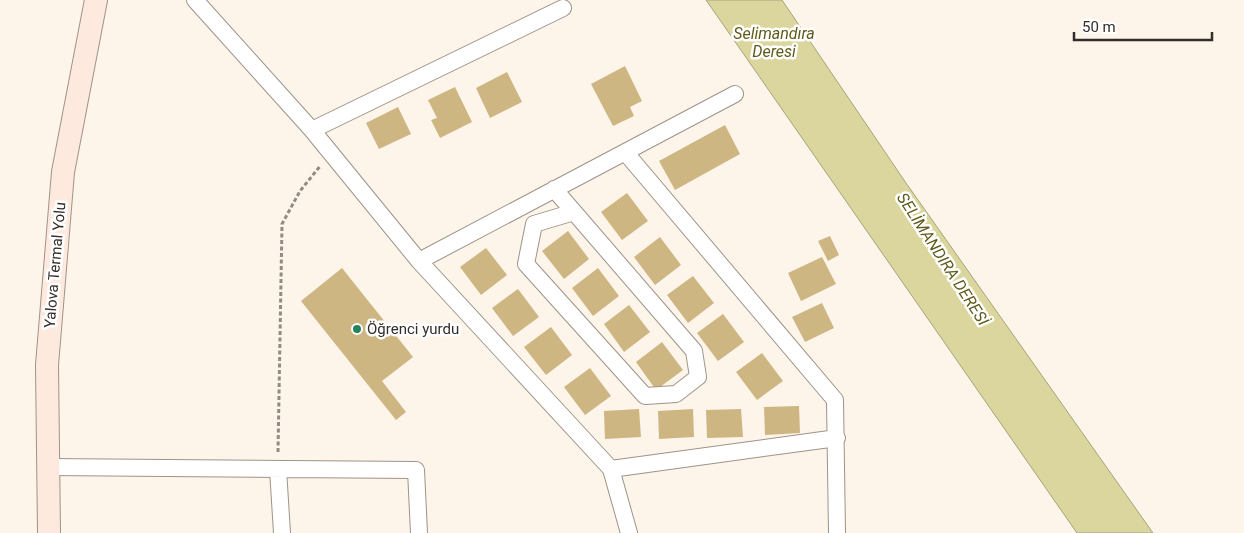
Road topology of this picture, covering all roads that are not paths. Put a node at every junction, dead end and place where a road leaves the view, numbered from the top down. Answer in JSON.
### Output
{"nodes":[{"id":1,"x":96,"y":0,"type":"edge"},
{"id":2,"x":195,"y":0,"type":"edge"},
{"id":3,"x":564,"y":8,"type":"dead end"},
{"id":4,"x":735,"y":94,"type":"dead end"},
{"id":5,"x":312,"y":130,"type":"junction"},
{"id":6,"x":626,"y":152,"type":"junction"},
{"id":7,"x":554,"y":189,"type":"junction"},
{"id":8,"x":574,"y":212,"type":"junction"},
{"id":9,"x":418,"y":261,"type":"junction"},
{"id":10,"x":837,"y":438,"type":"junction"},
{"id":11,"x":48,"y":467,"type":"junction"},
{"id":12,"x":278,"y":469,"type":"junction"},
{"id":13,"x":611,"y":469,"type":"junction"},
{"id":14,"x":49,"y":533,"type":"edge"},
{"id":15,"x":282,"y":533,"type":"edge"},
{"id":16,"x":419,"y":533,"type":"edge"},
{"id":17,"x":629,"y":533,"type":"edge"},
{"id":18,"x":836,"y":533,"type":"edge"}],
"edges":[{"from":1,"to":11,"type":"main road","name":"Yalova Termal Yolu"},
{"from":2,"to":5,"type":"street"},
{"from":3,"to":5,"type":"street"},
{"from":4,"to":6,"type":"street"},
{"from":5,"to":9,"type":"street"},
{"from":6,"to":7,"type":"street"},
{"from":6,"to":10,"type":"street"},
{"from":7,"to":8,"type":"street"},
{"from":7,"to":9,"type":"street"},
{"from":8,"to":8,"type":"street"},
{"from":9,"to":13,"type":"street"},
{"from":10,"to":13,"type":"street"},
{"from":10,"to":18,"type":"street"},
{"from":11,"to":12,"type":"street"},
{"from":11,"to":14,"type":"main road","name":"Yalova Termal Yolu"},
{"from":12,"to":15,"type":"street"},
{"from":12,"to":16,"type":"street"},
{"from":13,"to":17,"type":"street"}]}
